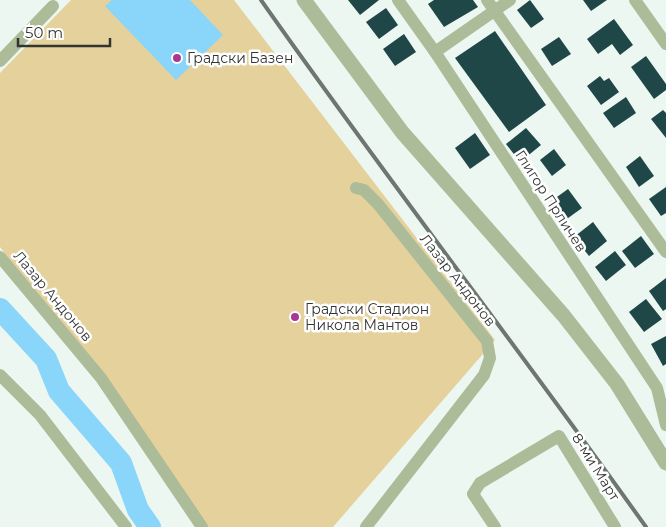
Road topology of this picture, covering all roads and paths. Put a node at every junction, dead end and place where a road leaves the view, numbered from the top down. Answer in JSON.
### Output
{"nodes":[{"id":1,"x":304,"y":0,"type":"edge"},
{"id":2,"x":398,"y":0,"type":"edge"},
{"id":3,"x":487,"y":0,"type":"edge"},
{"id":4,"x":510,"y":0,"type":"edge"},
{"id":5,"x":635,"y":0,"type":"edge"},
{"id":6,"x":53,"y":6,"type":"dead end"},
{"id":7,"x":494,"y":11,"type":"junction"},
{"id":8,"x":666,"y":44,"type":"edge"},
{"id":9,"x":435,"y":52,"type":"junction"},
{"id":10,"x":0,"y":61,"type":"edge"},
{"id":11,"x":356,"y":188,"type":"dead end"},
{"id":12,"x":666,"y":252,"type":"edge"},
{"id":13,"x":0,"y":257,"type":"edge"},
{"id":14,"x":0,"y":375,"type":"edge"},
{"id":15,"x":666,"y":425,"type":"edge"},
{"id":16,"x":666,"y":463,"type":"edge"},
{"id":17,"x":371,"y":525,"type":"edge"},
{"id":18,"x":126,"y":527,"type":"edge"},
{"id":19,"x":202,"y":527,"type":"edge"},
{"id":20,"x":495,"y":527,"type":"edge"},
{"id":21,"x":615,"y":527,"type":"edge"}],
"edges":[{"from":1,"to":16,"type":"street"},
{"from":2,"to":9,"type":"street","name":"Глигор Прличев"},
{"from":3,"to":7,"type":"street"},
{"from":4,"to":7,"type":"street"},
{"from":5,"to":8,"type":"street"},
{"from":6,"to":10,"type":"street"},
{"from":7,"to":9,"type":"street"},
{"from":7,"to":12,"type":"street"},
{"from":9,"to":15,"type":"street","name":"Глигор Прличев"},
{"from":11,"to":17,"type":"street","name":"Лазар Андонов"},
{"from":13,"to":19,"type":"street","name":"Лазар Андонов"},
{"from":14,"to":18,"type":"street"},
{"from":20,"to":21,"type":"street","name":"8-ми Март"}]}
